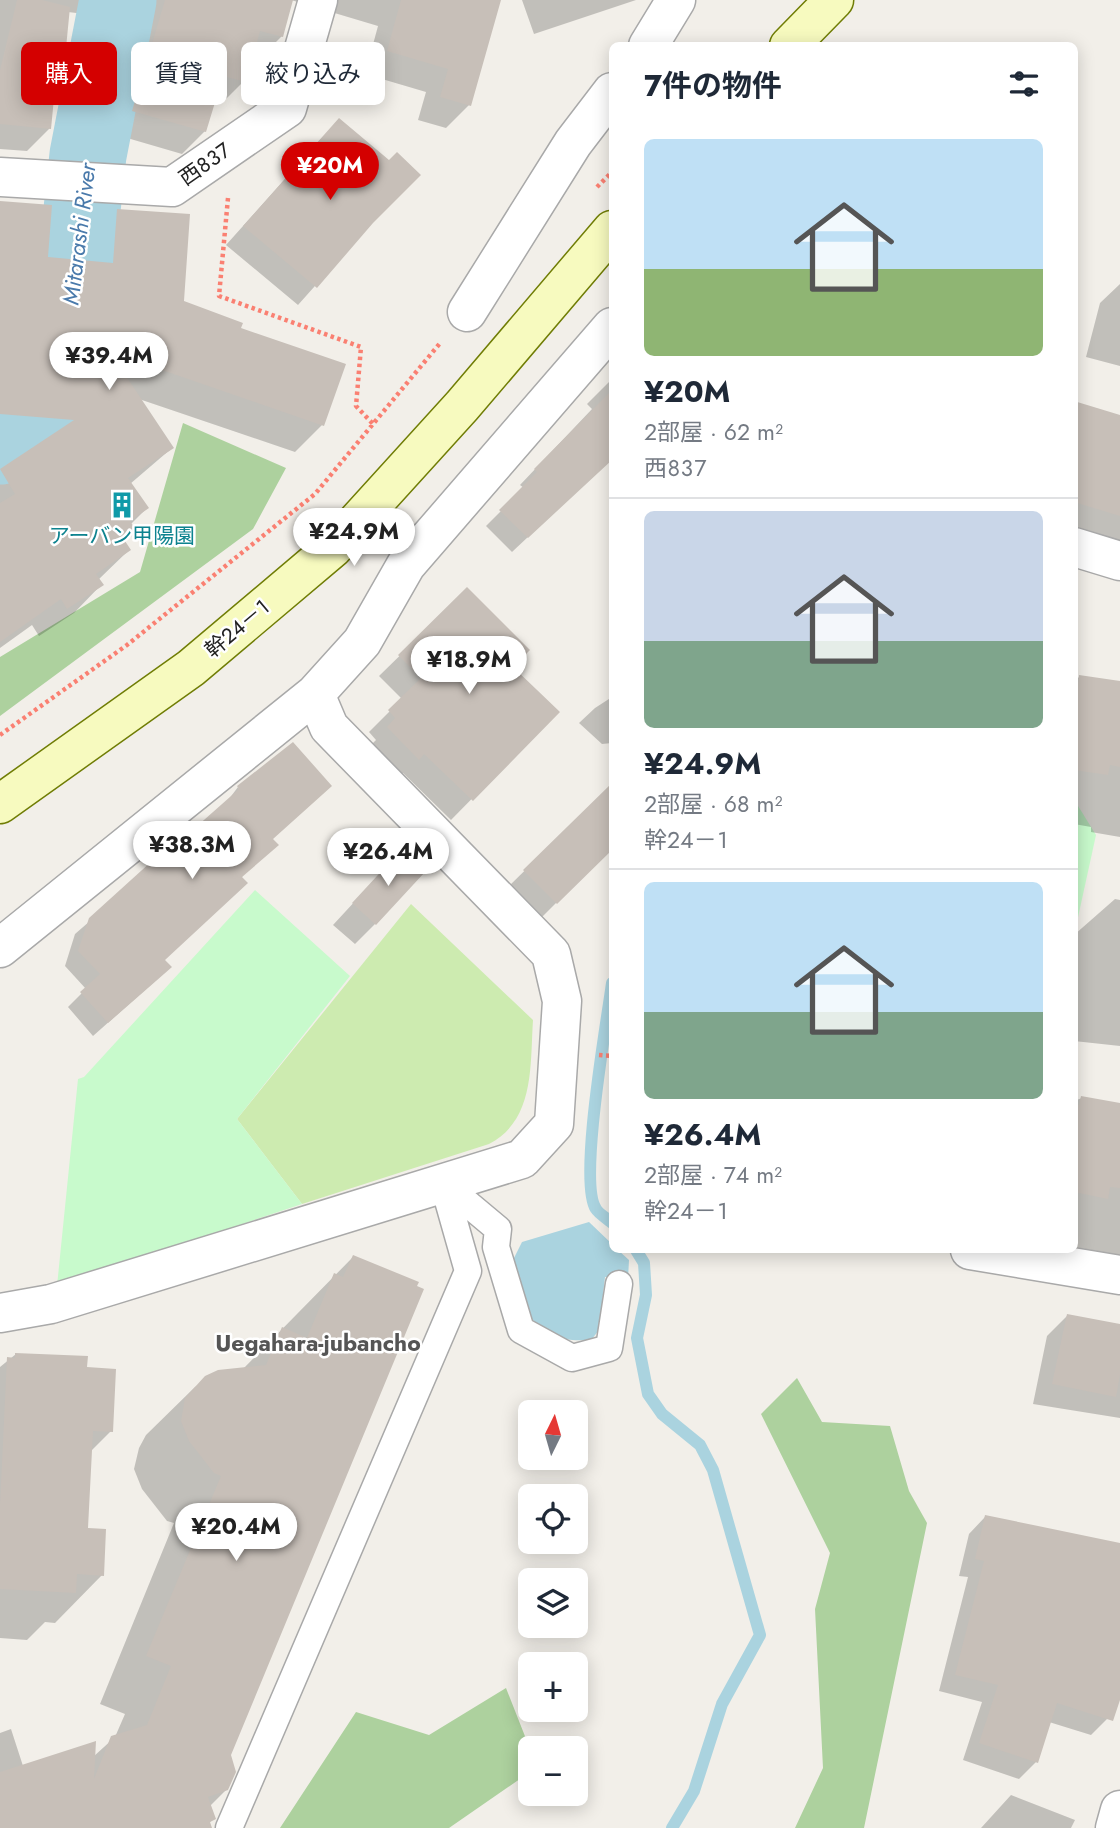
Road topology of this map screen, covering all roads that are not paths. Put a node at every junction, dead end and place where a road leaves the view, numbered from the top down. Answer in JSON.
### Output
{"nodes":[{"id":1,"x":318,"y":0,"type":"edge"},
{"id":2,"x":676,"y":0,"type":"edge"},
{"id":3,"x":834,"y":0,"type":"edge"},
{"id":4,"x":651,"y":42,"type":"edge"},
{"id":5,"x":793,"y":42,"type":"edge"},
{"id":6,"x":609,"y":96,"type":"edge"},
{"id":7,"x":0,"y":177,"type":"edge"},
{"id":8,"x":609,"y":234,"type":"edge"},
{"id":9,"x":467,"y":312,"type":"road end"},
{"id":10,"x":609,"y":330,"type":"edge"},
{"id":11,"x":1078,"y":548,"type":"edge"},
{"id":12,"x":1120,"y":561,"type":"edge"},
{"id":13,"x":315,"y":694,"type":"junction"},
{"id":14,"x":0,"y":804,"type":"edge"},
{"id":15,"x":0,"y":948,"type":"edge"},
{"id":16,"x":443,"y":1183,"type":"junction"},
{"id":17,"x":988,"y":1253,"type":"edge"},
{"id":18,"x":1120,"y":1275,"type":"edge"},
{"id":19,"x":619,"y":1284,"type":"dead end"},
{"id":20,"x":0,"y":1313,"type":"edge"},
{"id":21,"x":1120,"y":1810,"type":"edge"},
{"id":22,"x":229,"y":1828,"type":"edge"},
{"id":23,"x":1115,"y":1828,"type":"edge"}],
"edges":[{"from":1,"to":7,"type":"street","name":"西８３７"},
{"from":2,"to":4,"type":"street"},
{"from":3,"to":5,"type":"street"},
{"from":6,"to":9,"type":"street"},
{"from":8,"to":14,"type":"street","name":"幹２４－１"},
{"from":10,"to":13,"type":"street"},
{"from":11,"to":12,"type":"street"},
{"from":13,"to":15,"type":"street"},
{"from":13,"to":16,"type":"street"},
{"from":16,"to":19,"type":"lane"},
{"from":16,"to":20,"type":"street"},
{"from":16,"to":22,"type":"lane"},
{"from":17,"to":18,"type":"street"},
{"from":21,"to":23,"type":"street"}]}
